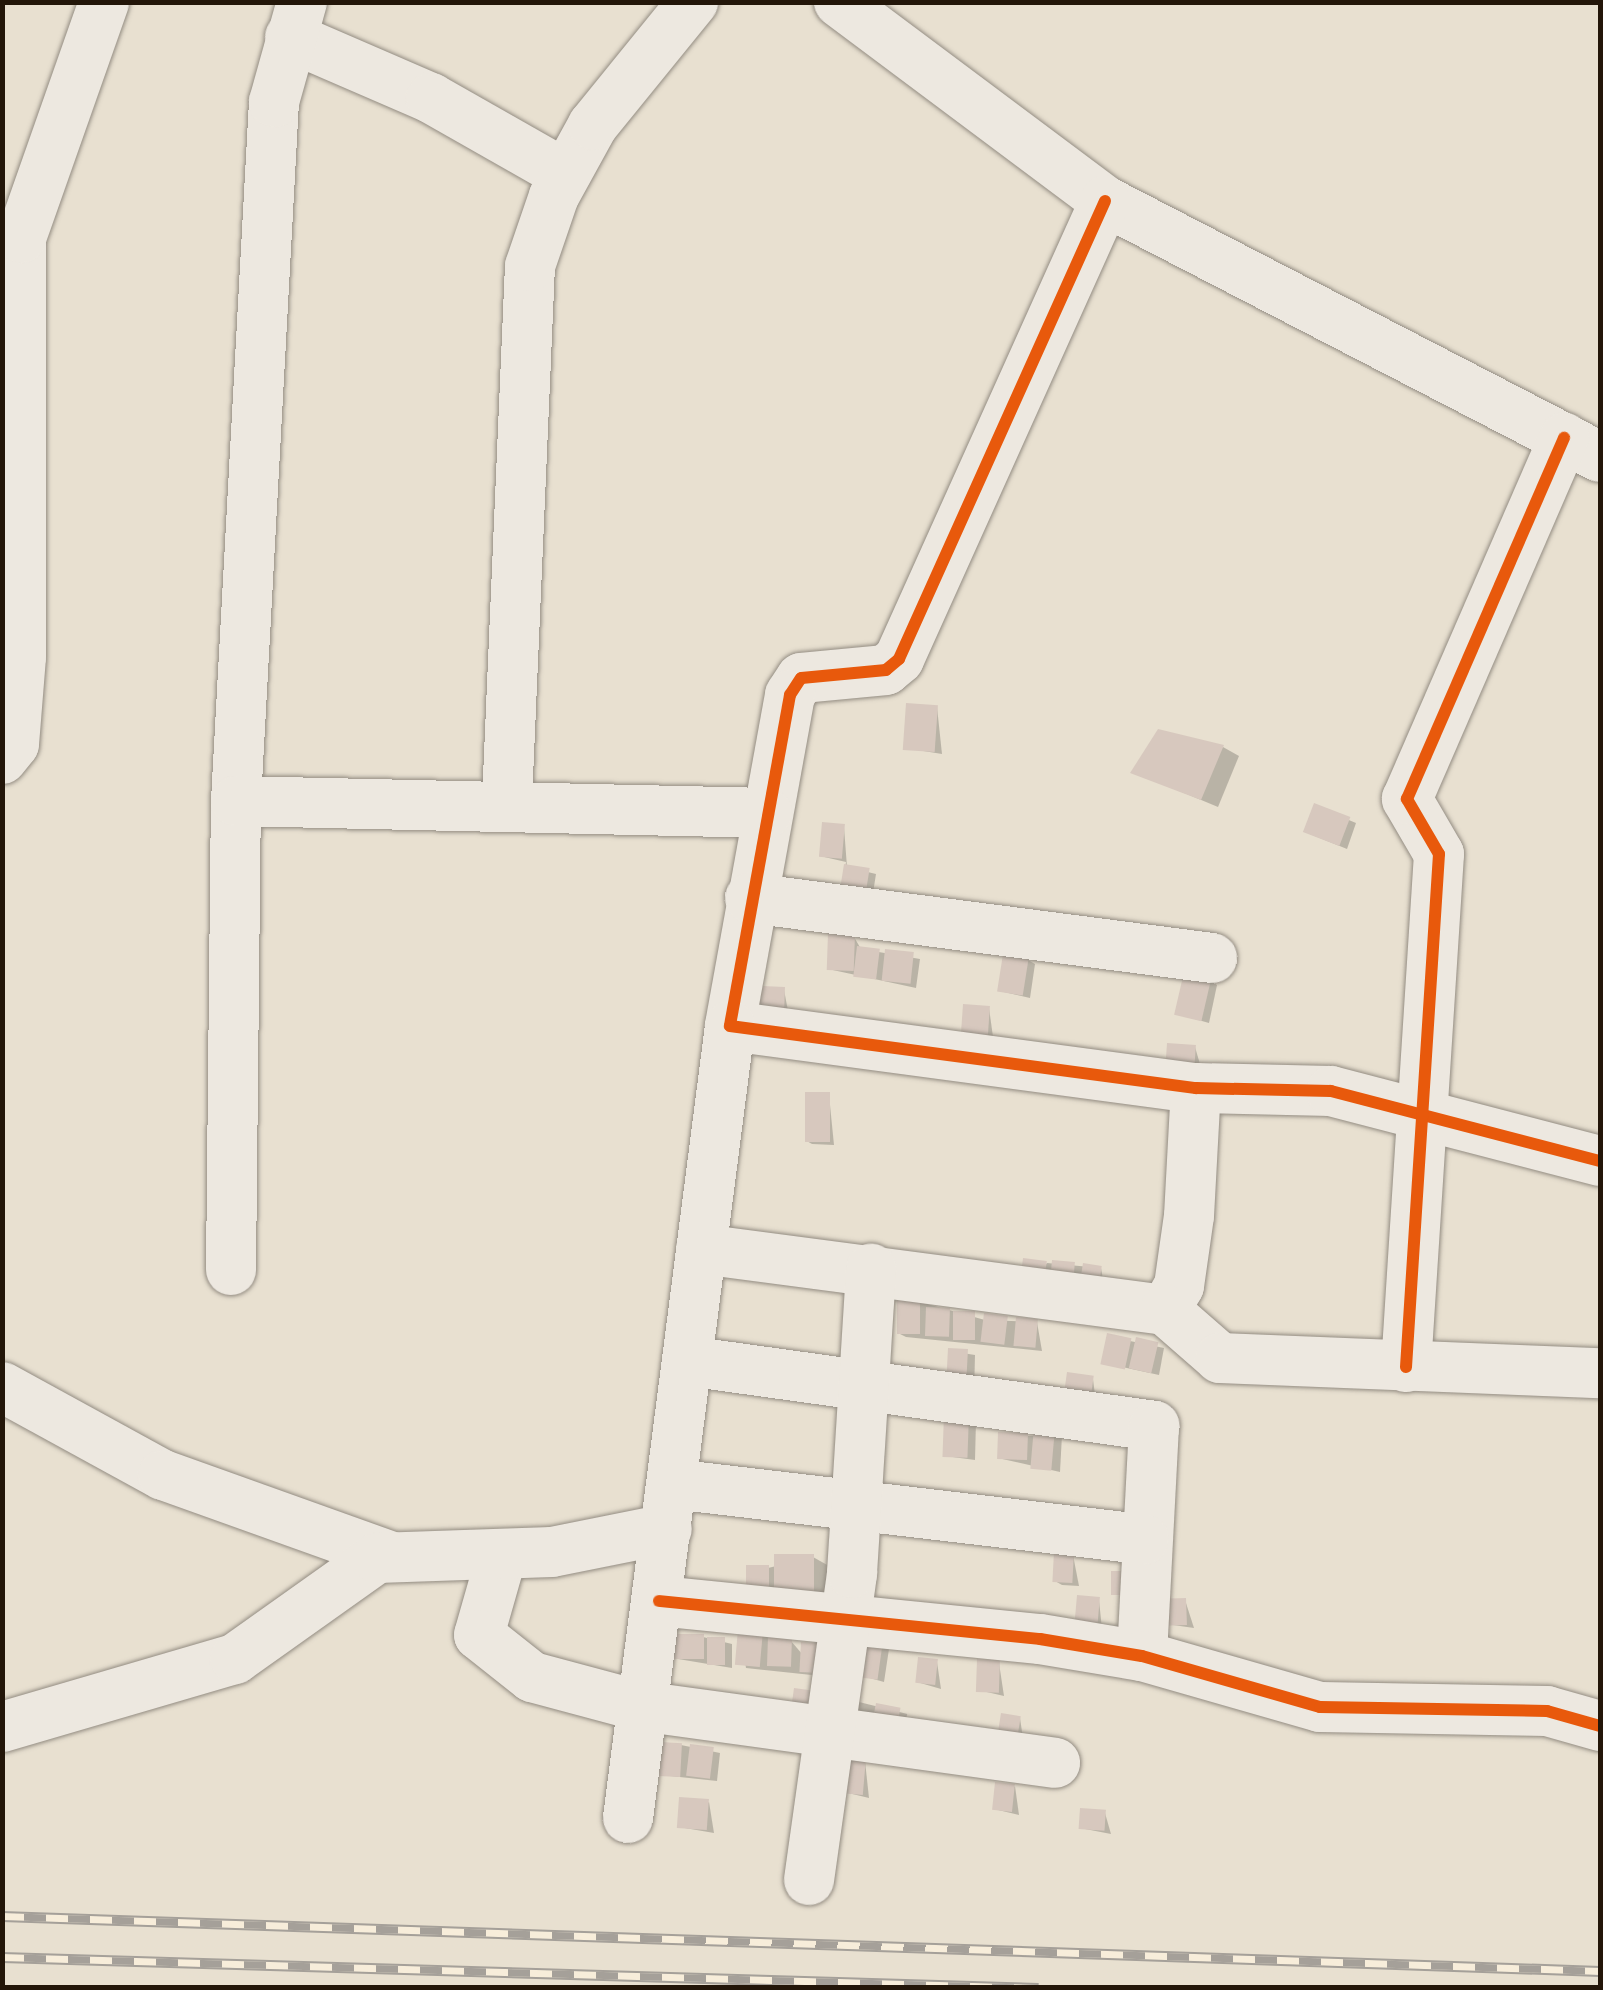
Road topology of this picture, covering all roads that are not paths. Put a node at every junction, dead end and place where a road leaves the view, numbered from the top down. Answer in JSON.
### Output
{"nodes":[{"id":1,"x":104,"y":2,"type":"edge"},
{"id":2,"x":694,"y":2,"type":"edge"},
{"id":3,"x":839,"y":2,"type":"edge"},
{"id":4,"x":296,"y":20,"type":"edge"},
{"id":5,"x":565,"y":174,"type":"junction"},
{"id":6,"x":1105,"y":201,"type":"junction"},
{"id":7,"x":12,"y":235,"type":"edge"},
{"id":8,"x":1582,"y":447,"type":"edge"},
{"id":9,"x":2,"y":759,"type":"edge"},
{"id":10,"x":236,"y":800,"type":"junction"},
{"id":11,"x":507,"y":801,"type":"junction"},
{"id":12,"x":767,"y":813,"type":"junction"},
{"id":13,"x":750,"y":898,"type":"junction"},
{"id":14,"x":1212,"y":958,"type":"dead end"},
{"id":15,"x":730,"y":1026,"type":"junction"},
{"id":16,"x":1196,"y":1088,"type":"junction"},
{"id":17,"x":1418,"y":1114,"type":"junction"},
{"id":18,"x":1600,"y":1162,"type":"edge"},
{"id":19,"x":701,"y":1248,"type":"junction"},
{"id":20,"x":871,"y":1269,"type":"junction"},
{"id":21,"x":231,"y":1270,"type":"dead end"},
{"id":22,"x":1164,"y":1310,"type":"junction"},
{"id":23,"x":686,"y":1362,"type":"junction"},
{"id":24,"x":1406,"y":1366,"type":"junction"},
{"id":25,"x":1600,"y":1374,"type":"edge"},
{"id":26,"x":2,"y":1387,"type":"edge"},
{"id":27,"x":869,"y":1389,"type":"junction"},
{"id":28,"x":855,"y":1505,"type":"junction"},
{"id":29,"x":670,"y":1506,"type":"junction"},
{"id":30,"x":1144,"y":1539,"type":"junction"},
{"id":31,"x":389,"y":1556,"type":"junction"},
{"id":32,"x":501,"y":1558,"type":"junction"},
{"id":33,"x":659,"y":1601,"type":"junction"},
{"id":34,"x":843,"y":1621,"type":"junction"},
{"id":35,"x":1142,"y":1656,"type":"junction"},
{"id":36,"x":640,"y":1706,"type":"junction"},
{"id":37,"x":1600,"y":1726,"type":"edge"},
{"id":38,"x":2,"y":1727,"type":"edge"},
{"id":39,"x":828,"y":1728,"type":"junction"},
{"id":40,"x":1055,"y":1763,"type":"dead end"},
{"id":41,"x":628,"y":1818,"type":"dead end"},
{"id":42,"x":809,"y":1880,"type":"dead end"}],
"edges":[{"from":1,"to":7,"type":"street"},
{"from":2,"to":5,"type":"street"},
{"from":3,"to":6,"type":"street"},
{"from":4,"to":5,"type":"street"},
{"from":4,"to":10,"type":"street"},
{"from":5,"to":11,"type":"street"},
{"from":6,"to":8,"type":"street"},
{"from":6,"to":12,"type":"street"},
{"from":7,"to":9,"type":"street"},
{"from":8,"to":17,"type":"street"},
{"from":10,"to":11,"type":"street"},
{"from":10,"to":21,"type":"street"},
{"from":11,"to":12,"type":"street"},
{"from":12,"to":13,"type":"street"},
{"from":13,"to":14,"type":"street"},
{"from":13,"to":15,"type":"street"},
{"from":15,"to":16,"type":"street"},
{"from":15,"to":19,"type":"street"},
{"from":16,"to":17,"type":"street"},
{"from":16,"to":22,"type":"street"},
{"from":17,"to":18,"type":"street"},
{"from":17,"to":24,"type":"street"},
{"from":19,"to":20,"type":"street"},
{"from":19,"to":23,"type":"street"},
{"from":20,"to":22,"type":"street"},
{"from":20,"to":27,"type":"street"},
{"from":22,"to":24,"type":"street"},
{"from":23,"to":27,"type":"street"},
{"from":23,"to":29,"type":"street"},
{"from":24,"to":25,"type":"street"},
{"from":26,"to":31,"type":"street"},
{"from":27,"to":28,"type":"street"},
{"from":27,"to":30,"type":"street"},
{"from":28,"to":29,"type":"street"},
{"from":28,"to":30,"type":"street"},
{"from":28,"to":34,"type":"street"},
{"from":29,"to":32,"type":"street"},
{"from":29,"to":33,"type":"street"},
{"from":30,"to":35,"type":"street"},
{"from":31,"to":32,"type":"street"},
{"from":31,"to":38,"type":"street"},
{"from":32,"to":36,"type":"street"},
{"from":33,"to":34,"type":"street"},
{"from":33,"to":36,"type":"street"},
{"from":34,"to":35,"type":"street"},
{"from":34,"to":39,"type":"street"},
{"from":35,"to":37,"type":"street"},
{"from":36,"to":39,"type":"street"},
{"from":36,"to":41,"type":"street"},
{"from":39,"to":40,"type":"street"},
{"from":39,"to":42,"type":"street"}]}
